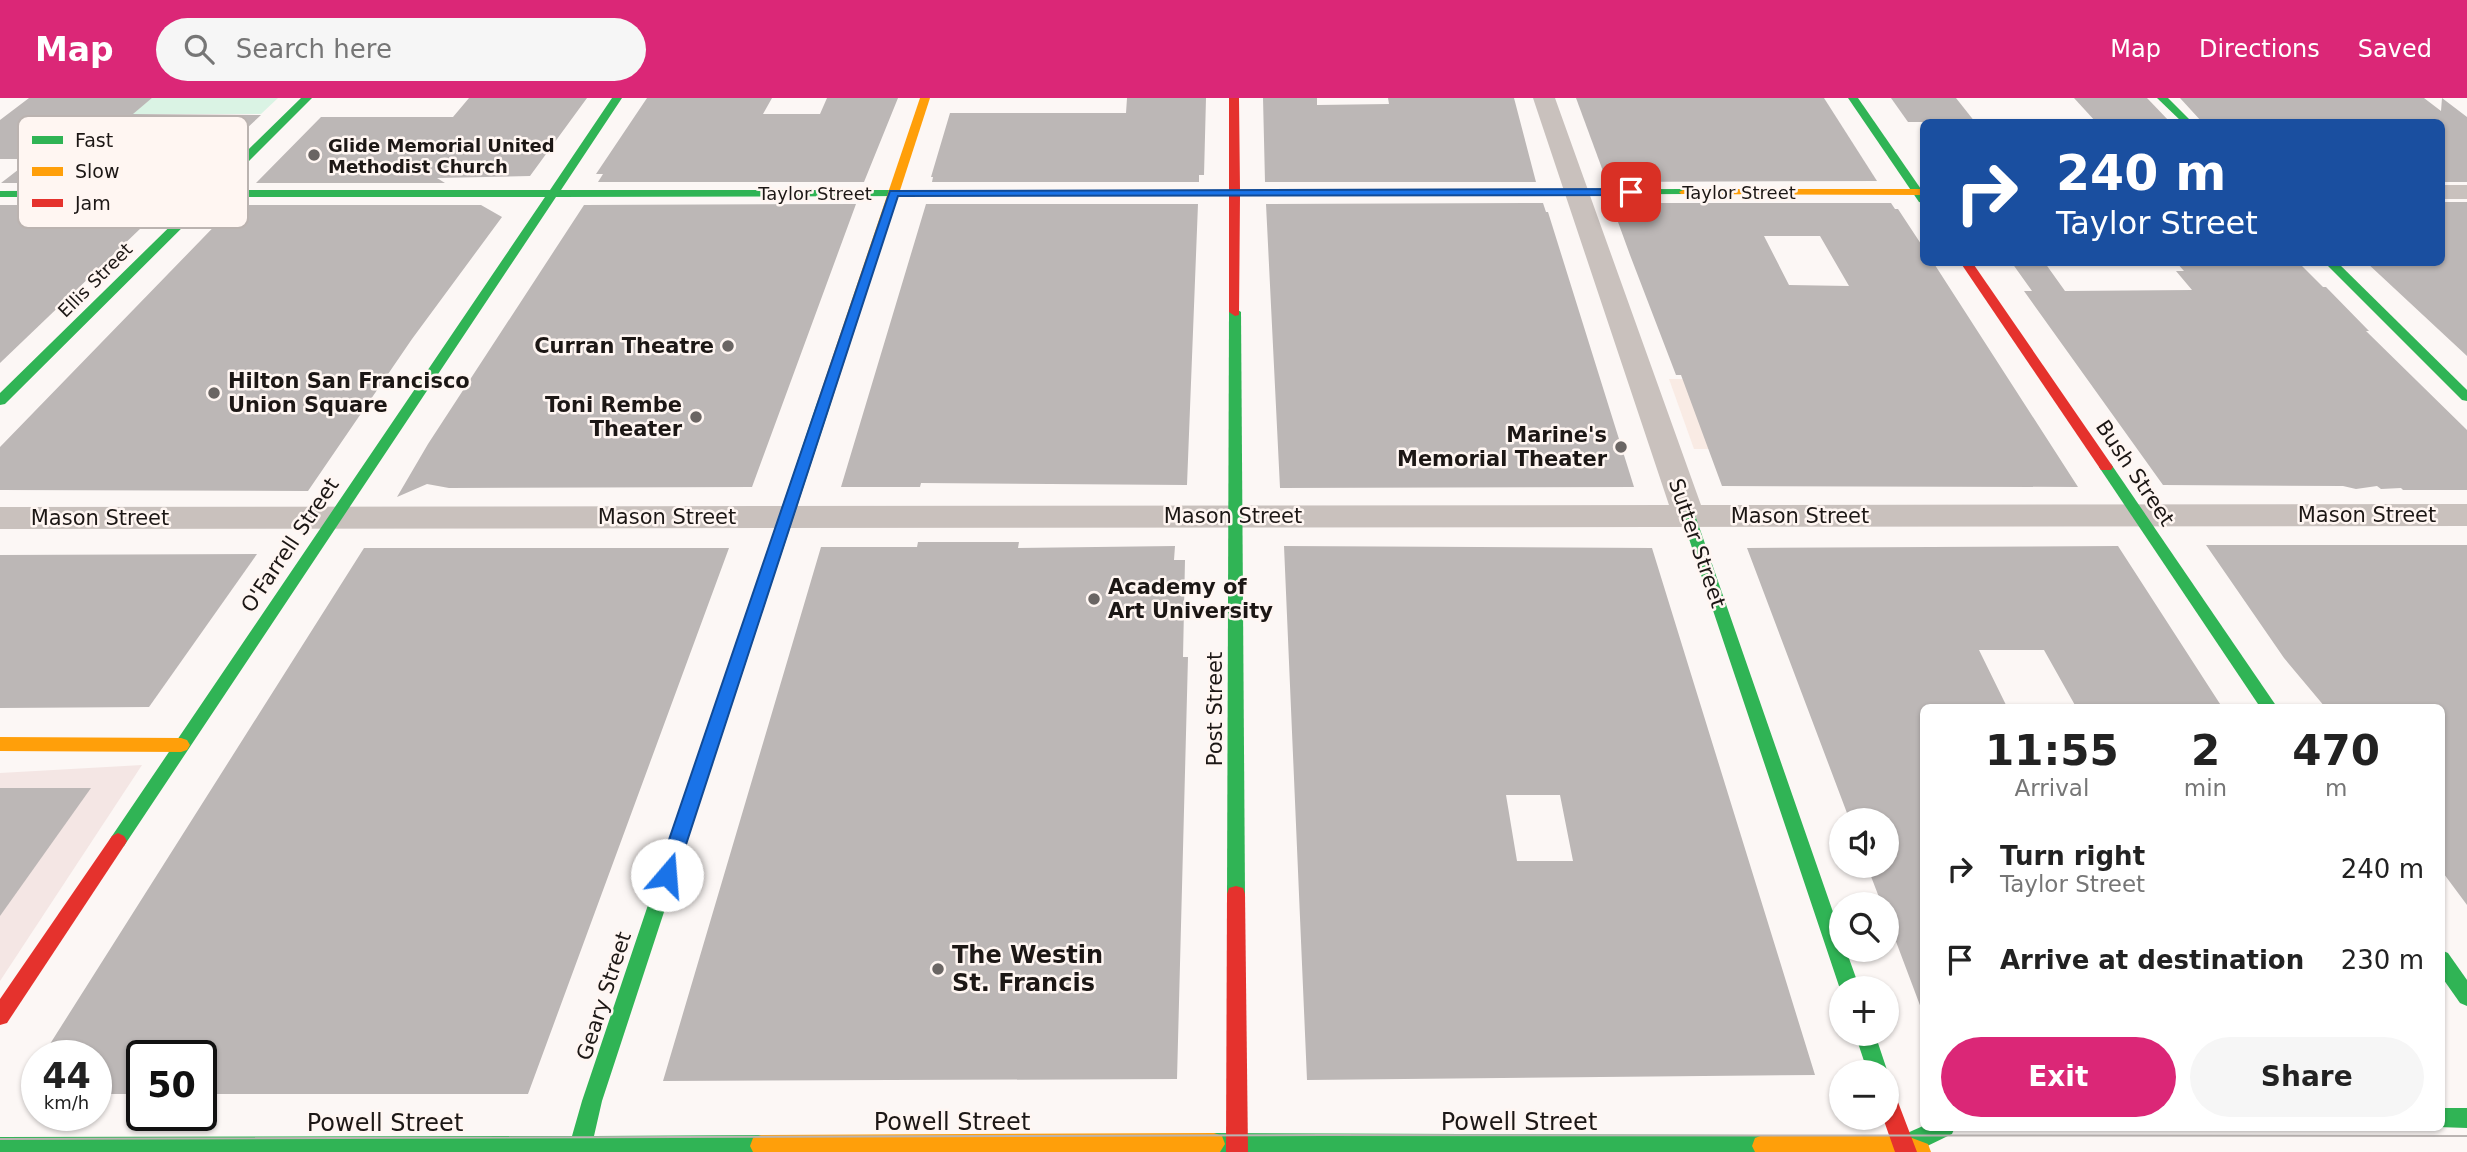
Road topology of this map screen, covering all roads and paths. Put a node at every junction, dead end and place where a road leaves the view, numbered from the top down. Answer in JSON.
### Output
{"nodes":[{"id":1,"x":307,"y":98,"type":"edge"},
{"id":2,"x":617,"y":98,"type":"edge"},
{"id":3,"x":925,"y":98,"type":"edge"},
{"id":4,"x":1234,"y":98,"type":"edge"},
{"id":5,"x":1544,"y":98,"type":"edge"},
{"id":6,"x":1853,"y":98,"type":"edge"},
{"id":7,"x":2162,"y":98,"type":"edge"},
{"id":8,"x":2185,"y":119,"type":"edge"},
{"id":9,"x":248,"y":156,"type":"edge"},
{"id":10,"x":1577,"y":192,"type":"junction"},
{"id":11,"x":1920,"y":192,"type":"edge"},
{"id":12,"x":2445,"y":192,"type":"edge"},
{"id":13,"x":2467,"y":192,"type":"edge"},
{"id":14,"x":552,"y":193,"type":"junction"},
{"id":15,"x":894,"y":193,"type":"junction"},
{"id":16,"x":1234,"y":193,"type":"junction"},
{"id":17,"x":0,"y":194,"type":"edge"},
{"id":18,"x":18,"y":194,"type":"edge"},
{"id":19,"x":248,"y":194,"type":"edge"},
{"id":20,"x":1920,"y":195,"type":"edge"},
{"id":21,"x":176,"y":228,"type":"edge"},
{"id":22,"x":1969,"y":266,"type":"edge"},
{"id":23,"x":2334,"y":266,"type":"edge"},
{"id":24,"x":2467,"y":397,"type":"edge"},
{"id":25,"x":0,"y":401,"type":"edge"},
{"id":26,"x":1235,"y":516,"type":"junction"},
{"id":27,"x":1688,"y":516,"type":"junction"},
{"id":28,"x":2138,"y":516,"type":"junction"},
{"id":29,"x":2467,"y":516,"type":"edge"},
{"id":30,"x":786,"y":517,"type":"junction"},
{"id":31,"x":0,"y":518,"type":"edge"},
{"id":32,"x":333,"y":518,"type":"junction"},
{"id":33,"x":2267,"y":704,"type":"edge"},
{"id":34,"x":0,"y":744,"type":"edge"},
{"id":35,"x":181,"y":745,"type":"junction"},
{"id":36,"x":2445,"y":965,"type":"edge"},
{"id":37,"x":1846,"y":976,"type":"edge"},
{"id":38,"x":2467,"y":997,"type":"edge"},
{"id":39,"x":0,"y":1016,"type":"edge"},
{"id":40,"x":2445,"y":1118,"type":"edge"},
{"id":41,"x":2467,"y":1118,"type":"edge"},
{"id":42,"x":1898,"y":1130,"type":"edge"},
{"id":43,"x":1937,"y":1131,"type":"edge"},
{"id":44,"x":0,"y":1148,"type":"edge"},
{"id":45,"x":579,"y":1149,"type":"edge"},
{"id":46,"x":911,"y":1149,"type":"edge"},
{"id":47,"x":1905,"y":1149,"type":"edge"},
{"id":48,"x":1233,"y":1150,"type":"edge"},
{"id":49,"x":1920,"y":1152,"type":"edge"}],
"edges":[{"from":1,"to":9,"type":"main road","name":"Ellis Street"},
{"from":2,"to":14,"type":"main road","name":"O'Farrell Street"},
{"from":3,"to":15,"type":"main road","name":"Geary Street"},
{"from":4,"to":16,"type":"main road","name":"Post Street"},
{"from":5,"to":10,"type":"street","name":"Sutter Street"},
{"from":6,"to":11,"type":"main road"},
{"from":7,"to":8,"type":"main road"},
{"from":10,"to":16,"type":"main road","name":"Taylor Street"},
{"from":10,"to":20,"type":"main road","name":"Taylor Street"},
{"from":10,"to":27,"type":"street","name":"Sutter Street"},
{"from":12,"to":13,"type":"street"},
{"from":14,"to":15,"type":"main road","name":"Taylor Street"},
{"from":14,"to":19,"type":"main road","name":"Taylor Street"},
{"from":14,"to":32,"type":"main road","name":"O'Farrell Street"},
{"from":15,"to":16,"type":"main road","name":"Taylor Street"},
{"from":15,"to":30,"type":"main road","name":"Geary Street"},
{"from":16,"to":26,"type":"main road","name":"Post Street"},
{"from":17,"to":18,"type":"main road","name":"Taylor Street"},
{"from":21,"to":25,"type":"main road","name":"Ellis Street"},
{"from":22,"to":28,"type":"main road","name":"Bush Street"},
{"from":23,"to":24,"type":"main road"},
{"from":26,"to":27,"type":"street","name":"Mason Street"},
{"from":26,"to":30,"type":"street","name":"Mason Street"},
{"from":26,"to":48,"type":"main road","name":"Post Street"},
{"from":27,"to":28,"type":"street","name":"Mason Street"},
{"from":27,"to":37,"type":"main road","name":"Sutter Street"},
{"from":28,"to":29,"type":"street","name":"Mason Street"},
{"from":28,"to":33,"type":"main road","name":"Bush Street"},
{"from":30,"to":32,"type":"street","name":"Mason Street"},
{"from":30,"to":45,"type":"main road","name":"Geary Street"},
{"from":31,"to":32,"type":"street","name":"Mason Street"},
{"from":32,"to":35,"type":"main road","name":"O'Farrell Street"},
{"from":34,"to":35,"type":"main road"},
{"from":35,"to":39,"type":"main road","name":"O'Farrell Street"},
{"from":36,"to":38,"type":"main road"},
{"from":40,"to":41,"type":"main road"},
{"from":42,"to":47,"type":"main road"},
{"from":43,"to":47,"type":"main road","name":"Powell Street"},
{"from":44,"to":45,"type":"main road","name":"Powell Street"},
{"from":45,"to":46,"type":"main road","name":"Powell Street"},
{"from":46,"to":48,"type":"main road","name":"Powell Street"},
{"from":47,"to":48,"type":"main road","name":"Powell Street"},
{"from":47,"to":49,"type":"main road","name":"Powell Street"}]}
